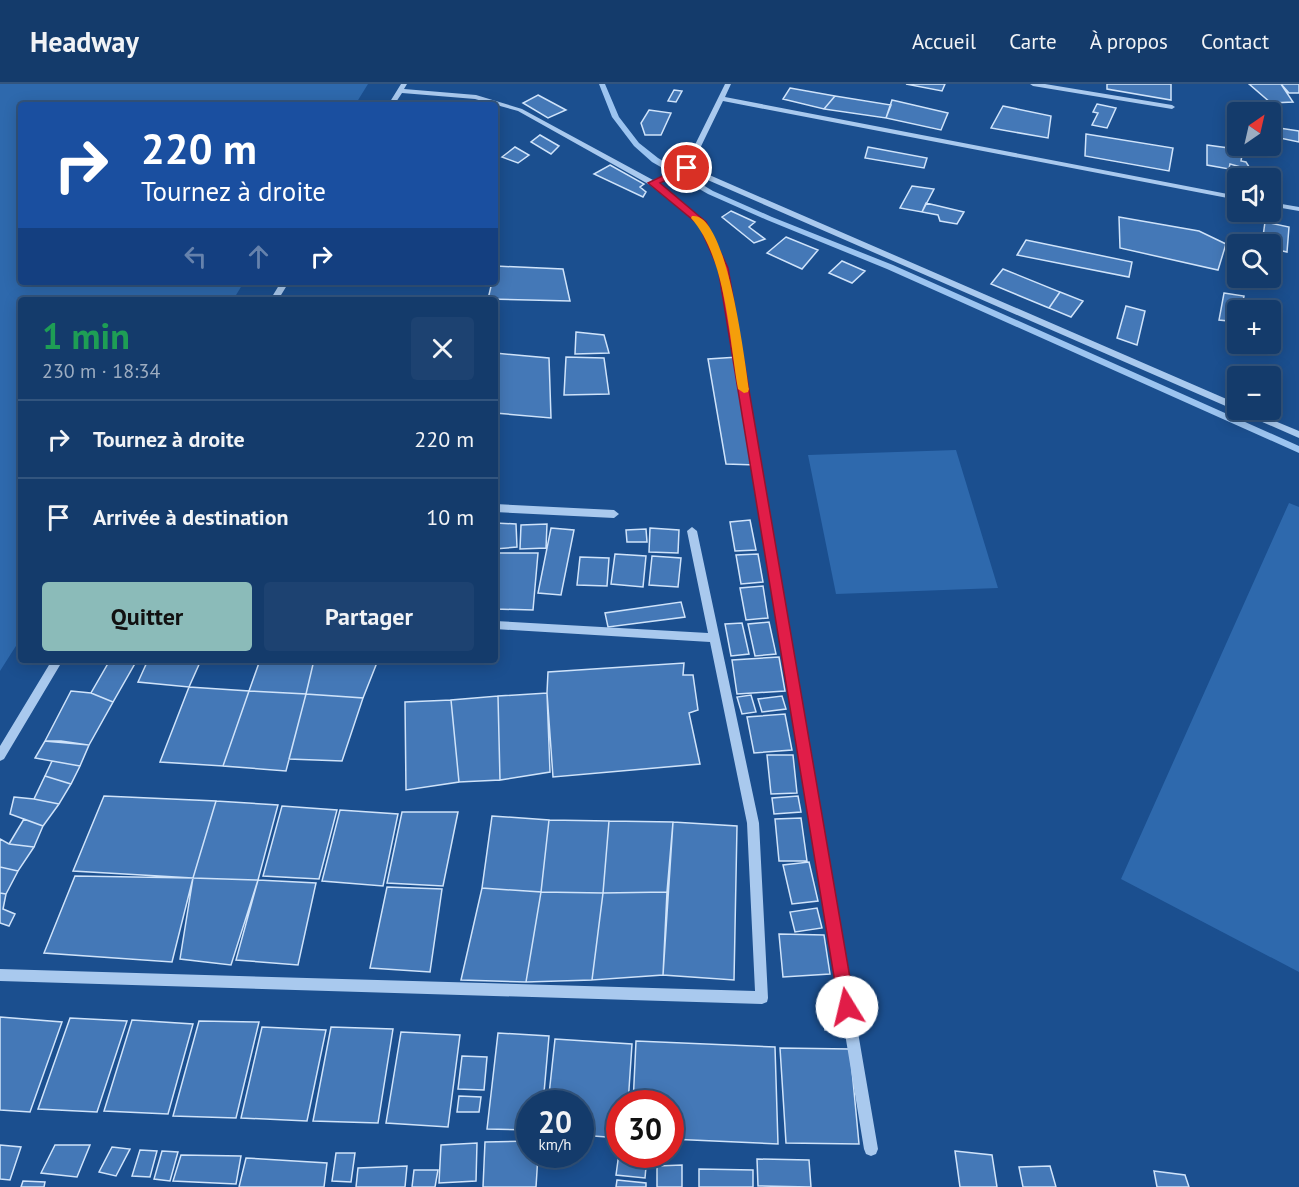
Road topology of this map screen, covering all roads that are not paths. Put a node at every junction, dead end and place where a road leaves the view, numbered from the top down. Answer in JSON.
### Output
{"nodes":[{"id":1,"x":728,"y":84,"type":"edge"},
{"id":2,"x":1033,"y":84,"type":"edge"},
{"id":3,"x":1092,"y":84,"type":"edge"},
{"id":4,"x":402,"y":88,"type":"edge"},
{"id":5,"x":1089,"y":94,"type":"junction"},
{"id":6,"x":721,"y":98,"type":"junction"},
{"id":7,"x":393,"y":102,"type":"edge"},
{"id":8,"x":493,"y":102,"type":"edge"},
{"id":9,"x":498,"y":104,"type":"edge"},
{"id":10,"x":1172,"y":107,"type":"dead end"},
{"id":11,"x":687,"y":168,"type":"junction"},
{"id":12,"x":653,"y":183,"type":"junction"},
{"id":13,"x":1227,"y":196,"type":"edge"},
{"id":14,"x":1281,"y":206,"type":"edge"},
{"id":15,"x":1299,"y":209,"type":"edge"},
{"id":16,"x":1227,"y":404,"type":"edge"},
{"id":17,"x":1264,"y":420,"type":"edge"},
{"id":18,"x":1299,"y":435,"type":"edge"},
{"id":19,"x":498,"y":508,"type":"edge"},
{"id":20,"x":614,"y":514,"type":"dead end"},
{"id":21,"x":692,"y":531,"type":"dead end"},
{"id":22,"x":498,"y":625,"type":"edge"},
{"id":23,"x":715,"y":638,"type":"junction"},
{"id":24,"x":56,"y":663,"type":"edge"},
{"id":25,"x":0,"y":756,"type":"edge"},
{"id":26,"x":0,"y":975,"type":"edge"},
{"id":27,"x":871,"y":1149,"type":"dead end"}],
"edges":[{"from":1,"to":6,"type":"street"},
{"from":2,"to":5,"type":"street"},
{"from":3,"to":5,"type":"street"},
{"from":4,"to":7,"type":"street"},
{"from":4,"to":8,"type":"street"},
{"from":5,"to":10,"type":"street"},
{"from":6,"to":11,"type":"street"},
{"from":6,"to":13,"type":"street"},
{"from":9,"to":12,"type":"street"},
{"from":11,"to":12,"type":"street"},
{"from":11,"to":16,"type":"street"},
{"from":12,"to":27,"type":"street"},
{"from":14,"to":15,"type":"street"},
{"from":17,"to":18,"type":"street"},
{"from":19,"to":20,"type":"street"},
{"from":21,"to":23,"type":"street"},
{"from":22,"to":23,"type":"street"},
{"from":23,"to":26,"type":"street"},
{"from":24,"to":25,"type":"street"}]}
